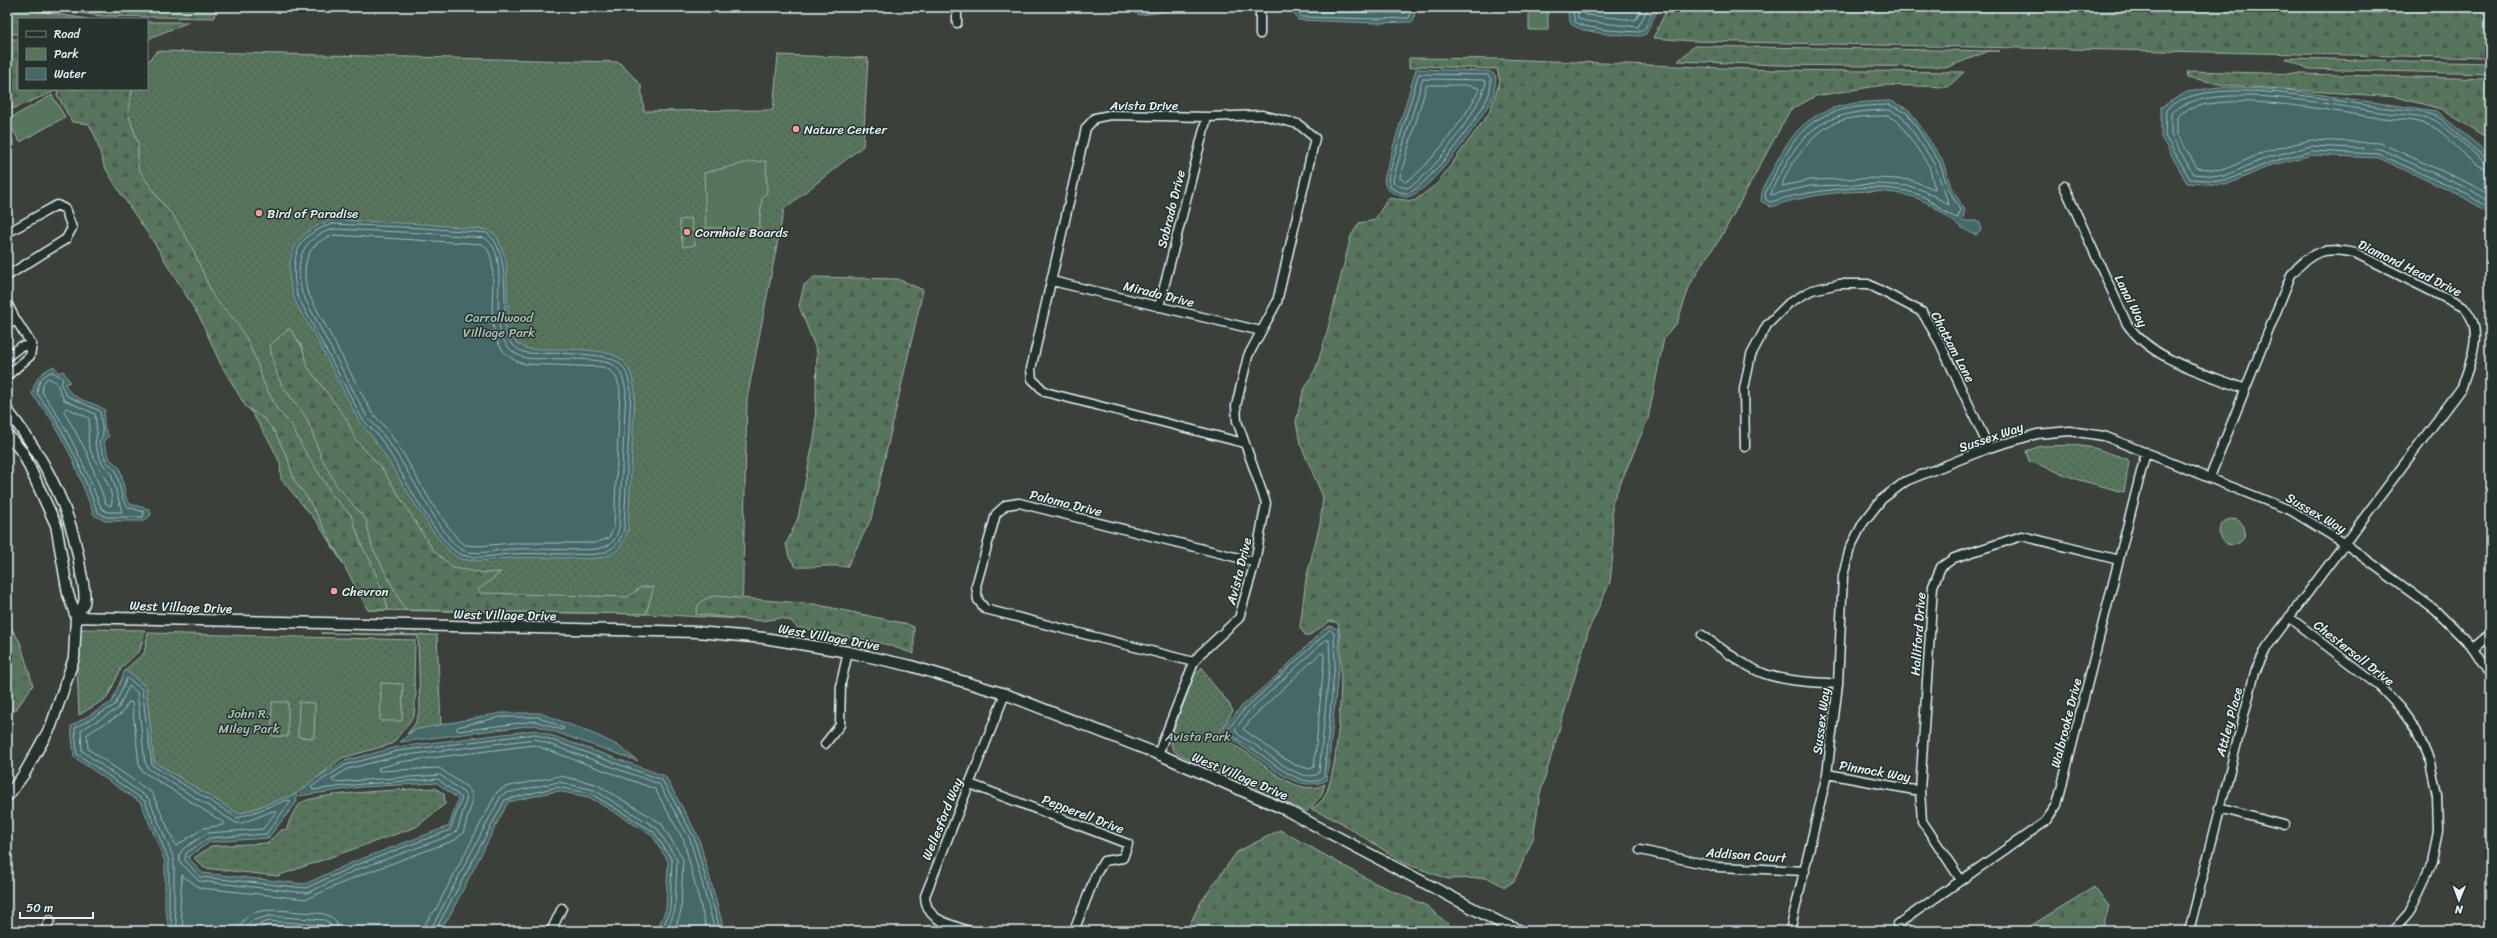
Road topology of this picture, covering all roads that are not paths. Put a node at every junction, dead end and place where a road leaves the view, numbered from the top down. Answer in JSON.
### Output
{"nodes":[{"id":1,"x":957,"y":7,"type":"edge"},
{"id":2,"x":1260,"y":7,"type":"edge"},
{"id":3,"x":957,"y":23,"type":"dead end"},
{"id":4,"x":1260,"y":34,"type":"dead end"},
{"id":5,"x":1207,"y":117,"type":"junction"},
{"id":6,"x":2064,"y":186,"type":"dead end"},
{"id":7,"x":7,"y":233,"type":"edge"},
{"id":8,"x":7,"y":276,"type":"edge"},
{"id":9,"x":1052,"y":281,"type":"junction"},
{"id":10,"x":7,"y":303,"type":"edge"},
{"id":11,"x":1159,"y":307,"type":"junction"},
{"id":12,"x":16,"y":320,"type":"junction"},
{"id":13,"x":7,"y":325,"type":"edge"},
{"id":14,"x":1261,"y":331,"type":"junction"},
{"id":15,"x":32,"y":345,"type":"junction"},
{"id":16,"x":7,"y":357,"type":"edge"},
{"id":17,"x":7,"y":376,"type":"edge"},
{"id":18,"x":2245,"y":389,"type":"junction"},
{"id":19,"x":7,"y":410,"type":"edge"},
{"id":20,"x":7,"y":434,"type":"edge"},
{"id":21,"x":1244,"y":443,"type":"junction"},
{"id":22,"x":1745,"y":447,"type":"dead end"},
{"id":23,"x":1989,"y":448,"type":"junction"},
{"id":24,"x":2146,"y":452,"type":"junction"},
{"id":25,"x":2210,"y":477,"type":"junction"},
{"id":26,"x":2344,"y":543,"type":"junction"},
{"id":27,"x":2119,"y":560,"type":"junction"},
{"id":28,"x":1255,"y":562,"type":"junction"},
{"id":29,"x":76,"y":617,"type":"junction"},
{"id":30,"x":2289,"y":618,"type":"junction"},
{"id":31,"x":2490,"y":634,"type":"edge"},
{"id":32,"x":1702,"y":635,"type":"dead end"},
{"id":33,"x":2473,"y":648,"type":"junction"},
{"id":34,"x":848,"y":652,"type":"junction"},
{"id":35,"x":1194,"y":662,"type":"junction"},
{"id":36,"x":2490,"y":674,"type":"edge"},
{"id":37,"x":1838,"y":684,"type":"junction"},
{"id":38,"x":1006,"y":694,"type":"junction"},
{"id":39,"x":824,"y":744,"type":"dead end"},
{"id":40,"x":1158,"y":754,"type":"junction"},
{"id":41,"x":1826,"y":774,"type":"junction"},
{"id":42,"x":970,"y":784,"type":"junction"},
{"id":43,"x":1920,"y":791,"type":"junction"},
{"id":44,"x":7,"y":797,"type":"edge"},
{"id":45,"x":2219,"y":808,"type":"junction"},
{"id":46,"x":2284,"y":825,"type":"dead end"},
{"id":47,"x":1640,"y":850,"type":"dead end"},
{"id":48,"x":1805,"y":871,"type":"junction"},
{"id":49,"x":1961,"y":880,"type":"junction"},
{"id":50,"x":562,"y":908,"type":"dead end"},
{"id":51,"x":50,"y":920,"type":"dead end"},
{"id":52,"x":1898,"y":924,"type":"dead end"},
{"id":53,"x":45,"y":931,"type":"edge"},
{"id":54,"x":551,"y":931,"type":"edge"},
{"id":55,"x":969,"y":931,"type":"edge"},
{"id":56,"x":1074,"y":931,"type":"edge"},
{"id":57,"x":1521,"y":931,"type":"edge"},
{"id":58,"x":1790,"y":931,"type":"edge"},
{"id":59,"x":2190,"y":931,"type":"edge"},
{"id":60,"x":2393,"y":931,"type":"edge"}],
"edges":[{"from":1,"to":3,"type":"street"},
{"from":2,"to":4,"type":"street"},
{"from":5,"to":9,"type":"street","name":"Avista Drive"},
{"from":5,"to":11,"type":"street","name":"Sobrado Drive"},
{"from":5,"to":14,"type":"street","name":"Avista Drive"},
{"from":6,"to":18,"type":"street","name":"Lanai Way"},
{"from":7,"to":8,"type":"street"},
{"from":9,"to":11,"type":"street","name":"Mirada Drive"},
{"from":9,"to":21,"type":"street","name":"Avista Drive"},
{"from":10,"to":12,"type":"street"},
{"from":11,"to":14,"type":"street","name":"Mirada Drive"},
{"from":12,"to":13,"type":"street"},
{"from":12,"to":15,"type":"street"},
{"from":14,"to":21,"type":"street","name":"Avista Drive"},
{"from":15,"to":16,"type":"street"},
{"from":15,"to":17,"type":"street"},
{"from":18,"to":25,"type":"street","name":"Diamond Head Drive"},
{"from":18,"to":26,"type":"street","name":"Diamond Head Drive"},
{"from":19,"to":29,"type":"street"},
{"from":20,"to":29,"type":"street"},
{"from":21,"to":28,"type":"street","name":"Avista Drive"},
{"from":22,"to":23,"type":"street","name":"Chattam Lane"},
{"from":23,"to":24,"type":"street","name":"Sussex Way"},
{"from":23,"to":37,"type":"street","name":"Sussex Way"},
{"from":24,"to":25,"type":"street","name":"Sussex Way"},
{"from":24,"to":27,"type":"street","name":"Walbrooke Drive"},
{"from":25,"to":26,"type":"street","name":"Sussex Way"},
{"from":26,"to":30,"type":"street","name":"Attley Place"},
{"from":26,"to":33,"type":"street","name":"Sussex Way"},
{"from":27,"to":43,"type":"street","name":"Halliford Drive"},
{"from":27,"to":49,"type":"street","name":"Walbrooke Drive"},
{"from":28,"to":35,"type":"street","name":"Avista Drive"},
{"from":28,"to":35,"type":"street","name":"Paloma Drive"},
{"from":29,"to":34,"type":"street","name":"West Village Drive"},
{"from":29,"to":44,"type":"street"},
{"from":30,"to":45,"type":"street","name":"Attley Place"},
{"from":30,"to":60,"type":"street","name":"Chestersall Drive"},
{"from":31,"to":33,"type":"street"},
{"from":32,"to":37,"type":"street"},
{"from":33,"to":36,"type":"street","name":"Sussex Way"},
{"from":34,"to":38,"type":"street","name":"West Village Drive"},
{"from":34,"to":39,"type":"street"},
{"from":35,"to":40,"type":"street","name":"Avista Drive"},
{"from":37,"to":41,"type":"street","name":"Sussex Way"},
{"from":38,"to":40,"type":"street","name":"West Village Drive"},
{"from":38,"to":42,"type":"street","name":"Wellesford Way"},
{"from":40,"to":57,"type":"street","name":"West Village Drive"},
{"from":41,"to":43,"type":"street","name":"Pinnock Way"},
{"from":41,"to":48,"type":"street","name":"Sussex Way"},
{"from":42,"to":55,"type":"street","name":"Wellesford Way"},
{"from":42,"to":56,"type":"street","name":"Pepperell Drive"},
{"from":43,"to":49,"type":"street","name":"Halliford Drive"},
{"from":45,"to":46,"type":"street"},
{"from":45,"to":59,"type":"street","name":"Attley Place"},
{"from":47,"to":48,"type":"street","name":"Addison Court"},
{"from":48,"to":58,"type":"street","name":"Sussex Way"},
{"from":49,"to":52,"type":"street","name":"Walbrooke Drive"},
{"from":50,"to":54,"type":"street"},
{"from":51,"to":53,"type":"street"}]}
